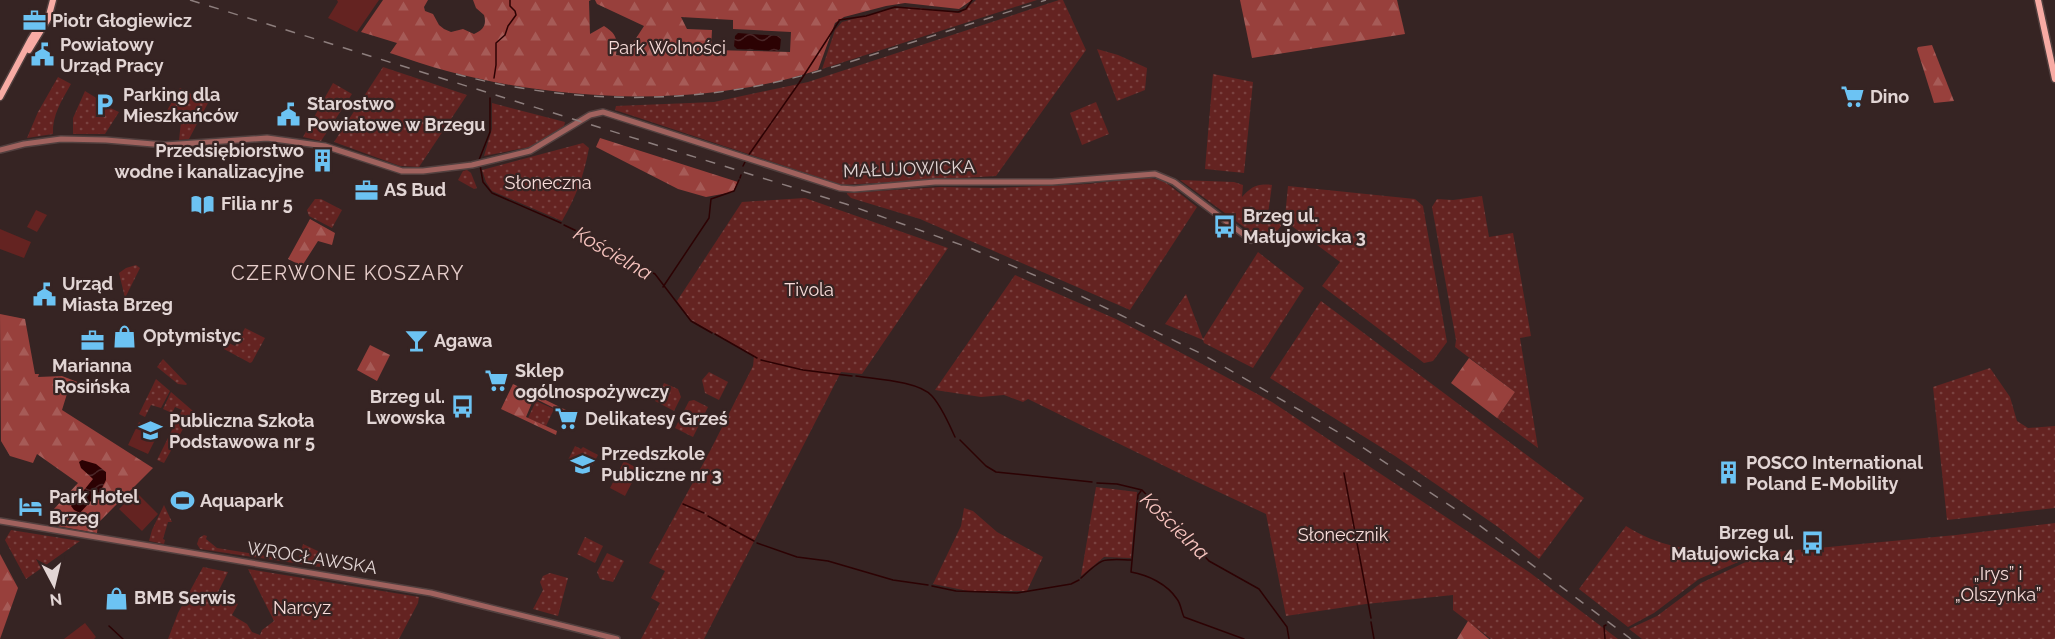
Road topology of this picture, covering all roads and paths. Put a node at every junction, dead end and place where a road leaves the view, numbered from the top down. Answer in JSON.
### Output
{"nodes":[{"id":1,"x":53,"y":0,"type":"edge"},
{"id":2,"x":2038,"y":0,"type":"edge"},
{"id":3,"x":2055,"y":78,"type":"edge"},
{"id":4,"x":0,"y":97,"type":"edge"},
{"id":5,"x":0,"y":148,"type":"edge"},
{"id":6,"x":1251,"y":240,"type":"dead end"},
{"id":7,"x":0,"y":522,"type":"edge"},
{"id":8,"x":617,"y":639,"type":"edge"}],
"edges":[{"from":1,"to":4,"type":"main road"},
{"from":2,"to":3,"type":"main road"},
{"from":5,"to":6,"type":"street","name":"MAŁUJOWICKA"},
{"from":7,"to":8,"type":"street","name":"WROCŁAWSKA"}]}
